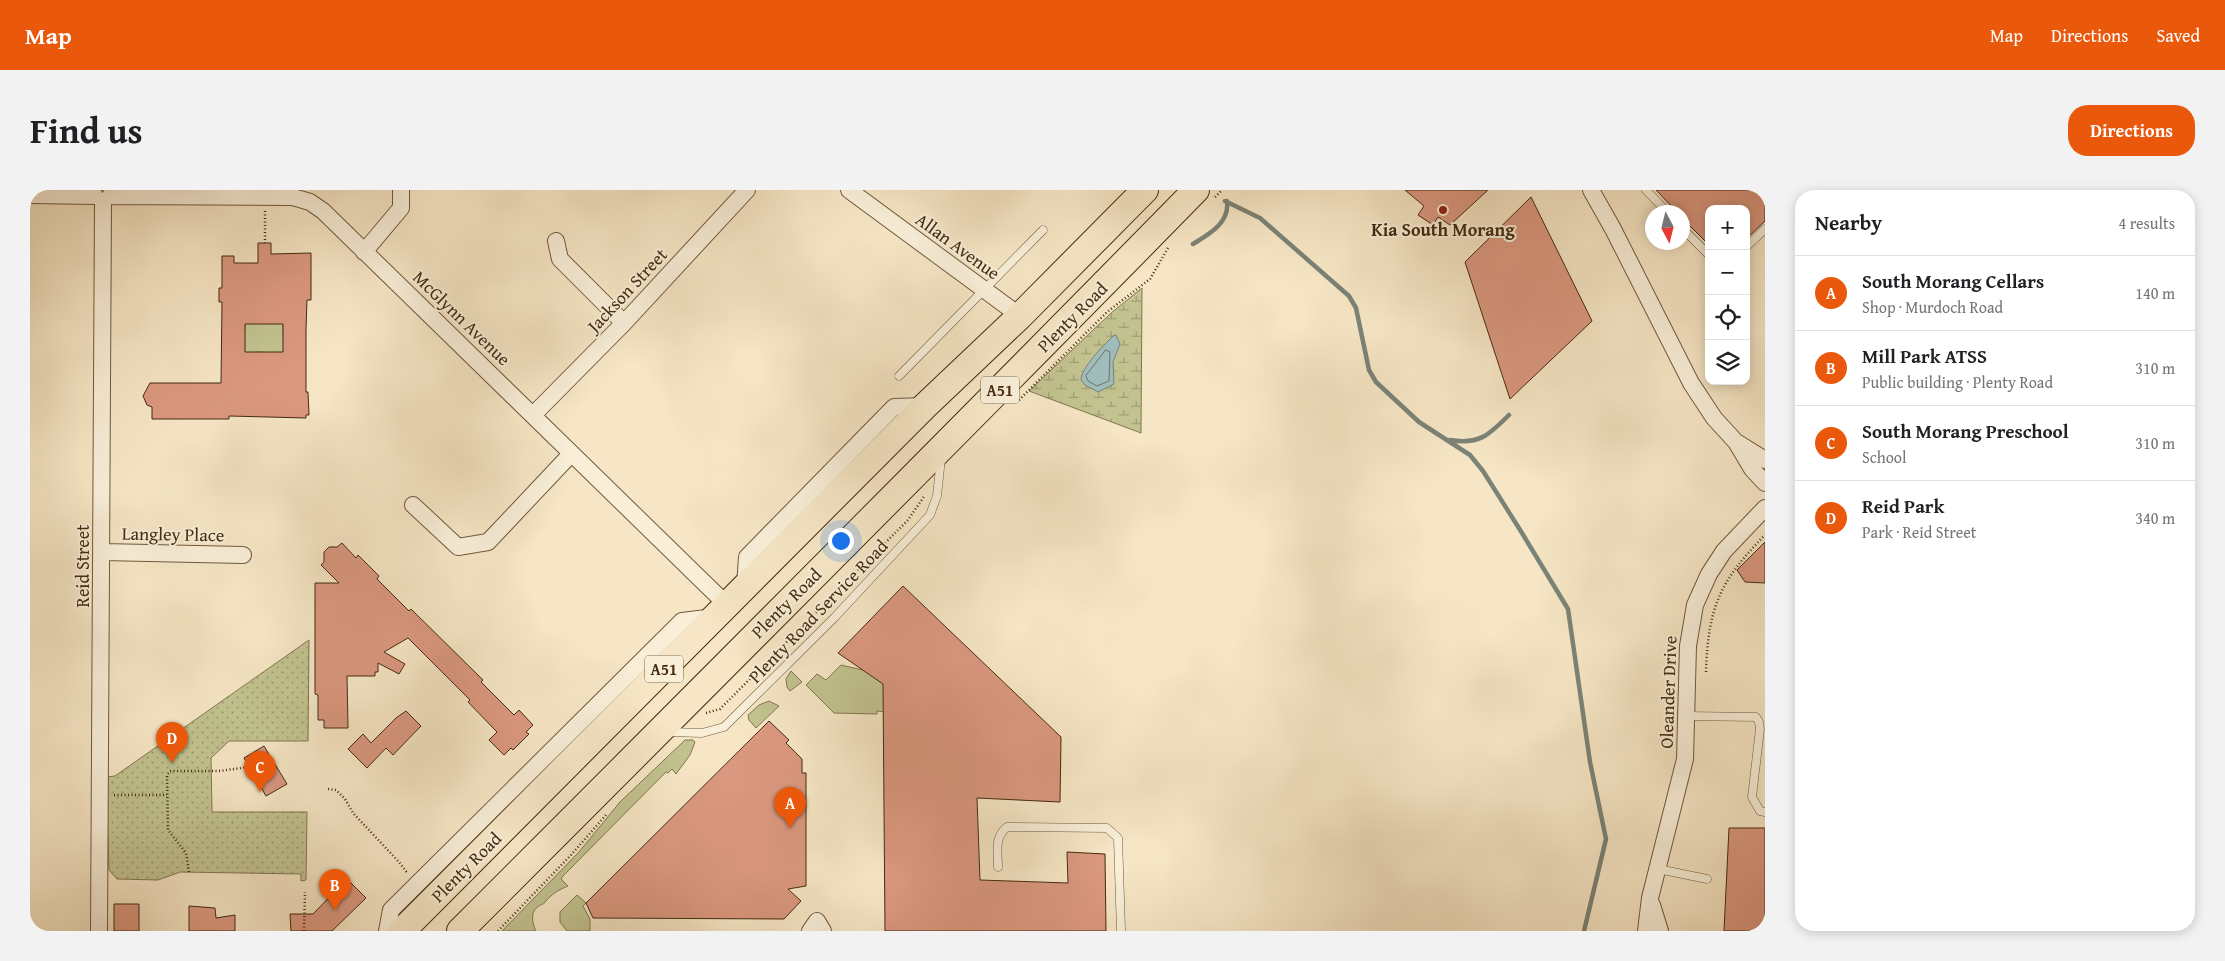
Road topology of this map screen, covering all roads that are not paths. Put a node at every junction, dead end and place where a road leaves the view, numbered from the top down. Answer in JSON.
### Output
{"nodes":[{"id":1,"x":401,"y":190,"type":"edge"},
{"id":2,"x":747,"y":190,"type":"edge"},
{"id":3,"x":849,"y":190,"type":"edge"},
{"id":4,"x":1145,"y":190,"type":"edge"},
{"id":5,"x":1196,"y":190,"type":"edge"},
{"id":6,"x":1591,"y":190,"type":"edge"},
{"id":7,"x":1646,"y":190,"type":"edge"},
{"id":8,"x":103,"y":195,"type":"edge"},
{"id":9,"x":30,"y":196,"type":"edge"},
{"id":10,"x":1660,"y":205,"type":"edge"},
{"id":11,"x":1765,"y":229,"type":"edge"},
{"id":12,"x":1043,"y":230,"type":"dead end"},
{"id":13,"x":1690,"y":236,"type":"edge"},
{"id":14,"x":556,"y":241,"type":"dead end"},
{"id":15,"x":1750,"y":243,"type":"edge"},
{"id":16,"x":364,"y":252,"type":"junction"},
{"id":17,"x":1705,"y":252,"type":"edge"},
{"id":18,"x":984,"y":290,"type":"junction"},
{"id":19,"x":1020,"y":316,"type":"junction"},
{"id":20,"x":624,"y":324,"type":"junction"},
{"id":21,"x":900,"y":376,"type":"dead end"},
{"id":22,"x":534,"y":414,"type":"junction"},
{"id":23,"x":1736,"y":442,"type":"junction"},
{"id":24,"x":942,"y":449,"type":"junction"},
{"id":25,"x":571,"y":454,"type":"junction"},
{"id":26,"x":1765,"y":460,"type":"edge"},
{"id":27,"x":1765,"y":483,"type":"edge"},
{"id":28,"x":413,"y":505,"type":"dead end"},
{"id":29,"x":1765,"y":508,"type":"edge"},
{"id":30,"x":102,"y":552,"type":"junction"},
{"id":31,"x":243,"y":555,"type":"dead end"},
{"id":32,"x":721,"y":610,"type":"junction"},
{"id":33,"x":673,"y":660,"type":"junction"},
{"id":34,"x":703,"y":686,"type":"junction"},
{"id":35,"x":1687,"y":716,"type":"junction"},
{"id":36,"x":658,"y":731,"type":"junction"},
{"id":37,"x":573,"y":760,"type":"junction"},
{"id":38,"x":531,"y":772,"type":"junction"},
{"id":39,"x":1765,"y":812,"type":"edge"},
{"id":40,"x":998,"y":867,"type":"dead end"},
{"id":41,"x":1658,"y":869,"type":"junction"},
{"id":42,"x":1707,"y":879,"type":"dead end"},
{"id":43,"x":1650,"y":898,"type":"junction"},
{"id":44,"x":461,"y":930,"type":"edge"},
{"id":45,"x":99,"y":931,"type":"edge"},
{"id":46,"x":387,"y":931,"type":"edge"},
{"id":47,"x":402,"y":931,"type":"edge"},
{"id":48,"x":810,"y":931,"type":"edge"},
{"id":49,"x":823,"y":931,"type":"edge"},
{"id":50,"x":1121,"y":931,"type":"edge"},
{"id":51,"x":1646,"y":931,"type":"edge"},
{"id":52,"x":1660,"y":931,"type":"edge"}],
"edges":[{"from":1,"to":16,"type":"street"},
{"from":2,"to":20,"type":"street","name":"Jackson Street"},
{"from":3,"to":18,"type":"street","name":"Allan Avenue"},
{"from":4,"to":19,"type":"highway","name":"Plenty Road","number":"A51"},
{"from":5,"to":24,"type":"highway","name":"Plenty Road","number":"A51"},
{"from":6,"to":23,"type":"street"},
{"from":7,"to":10,"type":"lane"},
{"from":8,"to":9,"type":"street","name":"McGlynn Avenue"},
{"from":8,"to":16,"type":"street","name":"McGlynn Avenue"},
{"from":8,"to":30,"type":"street","name":"Reid Street"},
{"from":11,"to":15,"type":"lane"},
{"from":12,"to":18,"type":"lane"},
{"from":13,"to":17,"type":"lane"},
{"from":14,"to":20,"type":"street"},
{"from":16,"to":22,"type":"street","name":"McGlynn Avenue"},
{"from":18,"to":19,"type":"street","name":"Allan Avenue"},
{"from":18,"to":21,"type":"lane"},
{"from":19,"to":32,"type":"highway","name":"Plenty Road","number":"A51"},
{"from":20,"to":22,"type":"street","name":"Jackson Street"},
{"from":22,"to":25,"type":"street","name":"McGlynn Avenue"},
{"from":23,"to":26,"type":"street"},
{"from":23,"to":27,"type":"street"},
{"from":24,"to":34,"type":"highway","name":"Plenty Road","number":"A51"},
{"from":24,"to":36,"type":"lane","name":"Plenty Road Service Road"},
{"from":25,"to":28,"type":"street"},
{"from":25,"to":32,"type":"street","name":"McGlynn Avenue"},
{"from":29,"to":35,"type":"street","name":"Oleander Drive"},
{"from":30,"to":31,"type":"street","name":"Langley Place"},
{"from":30,"to":45,"type":"street","name":"Reid Street"},
{"from":32,"to":33,"type":"highway","name":"Plenty Road","number":"A51"},
{"from":32,"to":38,"type":"street","name":"Plenty Road"},
{"from":33,"to":34,"type":"highway"},
{"from":33,"to":37,"type":"highway","name":"Plenty Road","number":"A51"},
{"from":34,"to":36,"type":"highway","name":"Plenty Road","number":"A51"},
{"from":35,"to":39,"type":"lane"},
{"from":35,"to":41,"type":"street","name":"Oleander Drive"},
{"from":36,"to":44,"type":"highway","name":"Plenty Road","number":"A51"},
{"from":37,"to":38,"type":"street","name":"Plenty Road"},
{"from":37,"to":47,"type":"highway","name":"Plenty Road","number":"A51"},
{"from":38,"to":46,"type":"street","name":"Plenty Road"},
{"from":40,"to":50,"type":"lane"},
{"from":41,"to":42,"type":"lane"},
{"from":41,"to":43,"type":"street","name":"Oleander Drive"},
{"from":43,"to":51,"type":"street","name":"Oleander Drive"},
{"from":43,"to":52,"type":"street"},
{"from":48,"to":49,"type":"street"}]}
